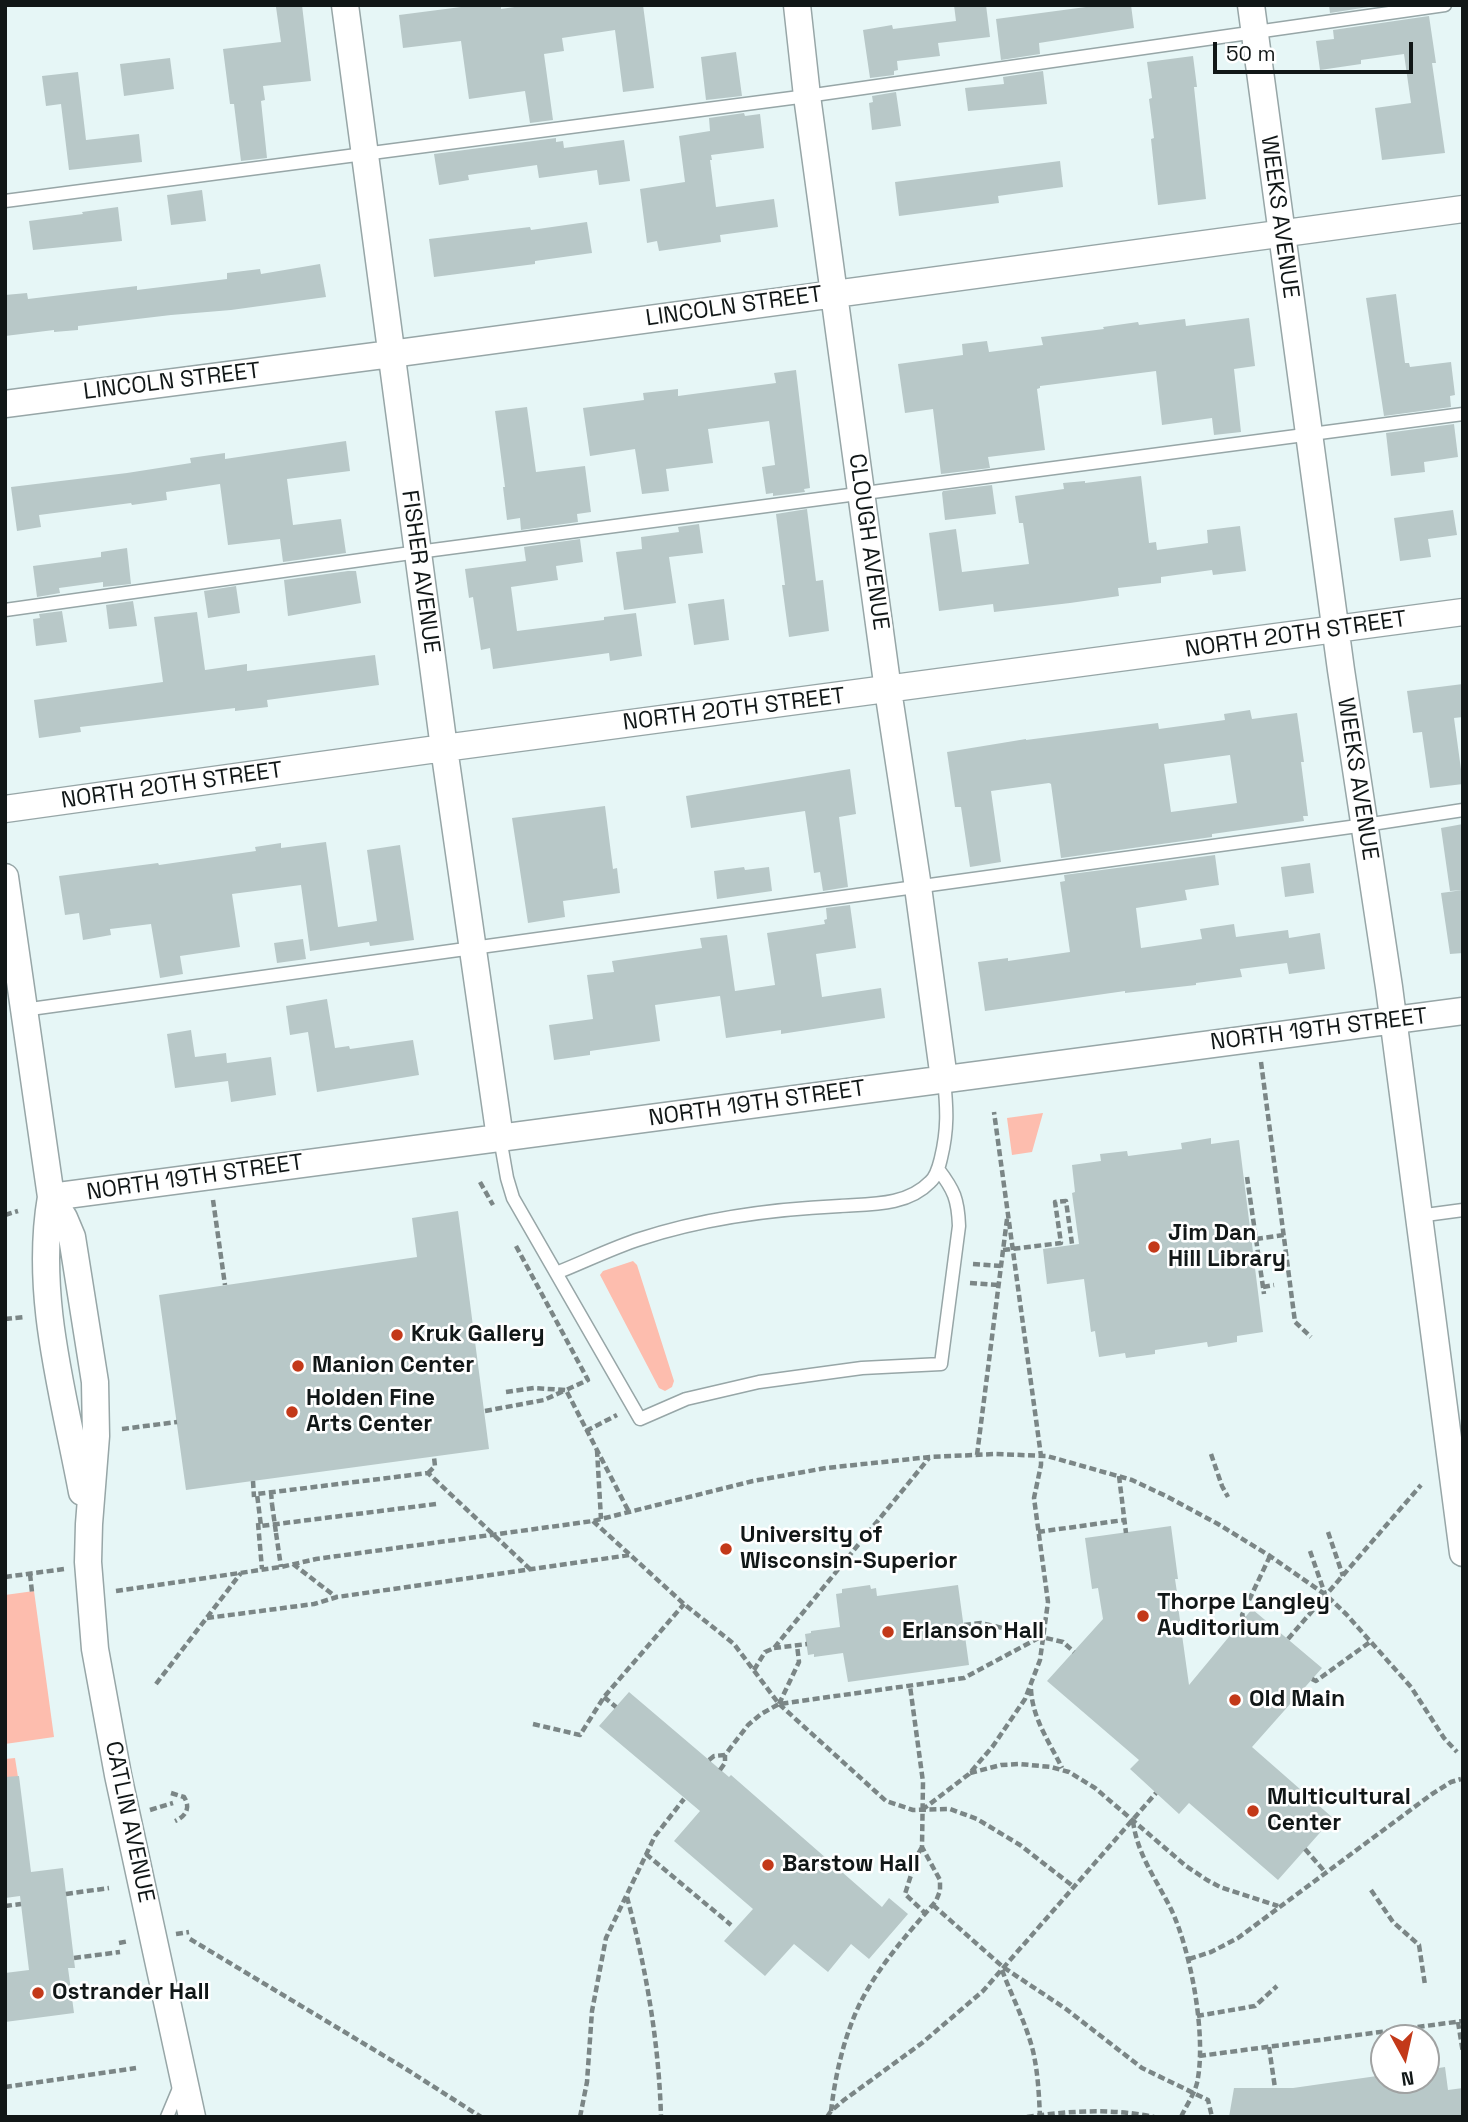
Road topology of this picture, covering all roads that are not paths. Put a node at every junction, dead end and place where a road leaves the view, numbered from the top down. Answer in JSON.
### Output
{"nodes":[{"id":1,"x":345,"y":5,"type":"edge"},
{"id":2,"x":797,"y":5,"type":"edge"},
{"id":3,"x":1251,"y":5,"type":"edge"},
{"id":4,"x":1445,"y":5,"type":"edge"},
{"id":5,"x":1255,"y":31,"type":"junction"},
{"id":6,"x":807,"y":96,"type":"junction"},
{"id":7,"x":363,"y":153,"type":"junction"},
{"id":8,"x":5,"y":201,"type":"edge"},
{"id":9,"x":1463,"y":209,"type":"edge"},
{"id":10,"x":1281,"y":234,"type":"junction"},
{"id":11,"x":835,"y":294,"type":"junction"},
{"id":12,"x":391,"y":354,"type":"junction"},
{"id":13,"x":5,"y":404,"type":"edge"},
{"id":14,"x":1463,"y":414,"type":"edge"},
{"id":15,"x":1309,"y":434,"type":"junction"},
{"id":16,"x":862,"y":494,"type":"junction"},
{"id":17,"x":418,"y":552,"type":"junction"},
{"id":18,"x":5,"y":610,"type":"edge"},
{"id":19,"x":1463,"y":612,"type":"edge"},
{"id":20,"x":1336,"y":630,"type":"junction"},
{"id":21,"x":888,"y":690,"type":"junction"},
{"id":22,"x":444,"y":748,"type":"junction"},
{"id":23,"x":5,"y":810,"type":"edge"},
{"id":24,"x":1463,"y":810,"type":"edge"},
{"id":25,"x":1365,"y":825,"type":"junction"},
{"id":26,"x":5,"y":877,"type":"edge"},
{"id":27,"x":918,"y":887,"type":"junction"},
{"id":28,"x":474,"y":949,"type":"junction"},
{"id":29,"x":23,"y":1010,"type":"junction"},
{"id":30,"x":1463,"y":1011,"type":"edge"},
{"id":31,"x":1393,"y":1019,"type":"junction"},
{"id":32,"x":944,"y":1079,"type":"junction"},
{"id":33,"x":500,"y":1138,"type":"junction"},
{"id":34,"x":938,"y":1169,"type":"junction"},
{"id":35,"x":51,"y":1197,"type":"junction"},
{"id":36,"x":1463,"y":1210,"type":"edge"},
{"id":37,"x":1418,"y":1216,"type":"junction"},
{"id":38,"x":556,"y":1273,"type":"junction"},
{"id":39,"x":1454,"y":1420,"type":"edge"},
{"id":40,"x":89,"y":1524,"type":"junction"},
{"id":41,"x":1463,"y":1553,"type":"edge"},
{"id":42,"x":183,"y":2079,"type":"junction"},
{"id":43,"x":167,"y":2117,"type":"edge"},
{"id":44,"x":192,"y":2117,"type":"edge"}],
"edges":[{"from":1,"to":7,"type":"street","name":"FISHER AVENUE"},
{"from":2,"to":6,"type":"street","name":"CLOUGH AVENUE"},
{"from":3,"to":5,"type":"street","name":"WEEKS AVENUE"},
{"from":4,"to":5,"type":"lane"},
{"from":5,"to":6,"type":"lane"},
{"from":5,"to":10,"type":"street","name":"WEEKS AVENUE"},
{"from":6,"to":7,"type":"lane"},
{"from":6,"to":11,"type":"street","name":"CLOUGH AVENUE"},
{"from":7,"to":8,"type":"lane"},
{"from":7,"to":12,"type":"street","name":"FISHER AVENUE"},
{"from":9,"to":10,"type":"street","name":"LINCOLN STREET"},
{"from":10,"to":11,"type":"street","name":"LINCOLN STREET"},
{"from":10,"to":15,"type":"street","name":"WEEKS AVENUE"},
{"from":11,"to":12,"type":"street","name":"LINCOLN STREET"},
{"from":11,"to":16,"type":"street","name":"CLOUGH AVENUE"},
{"from":12,"to":13,"type":"street","name":"LINCOLN STREET"},
{"from":12,"to":17,"type":"street","name":"FISHER AVENUE"},
{"from":14,"to":15,"type":"lane"},
{"from":15,"to":16,"type":"lane"},
{"from":15,"to":20,"type":"street","name":"WEEKS AVENUE"},
{"from":16,"to":17,"type":"lane"},
{"from":16,"to":21,"type":"street","name":"CLOUGH AVENUE"},
{"from":17,"to":18,"type":"lane"},
{"from":17,"to":22,"type":"street","name":"FISHER AVENUE"},
{"from":19,"to":20,"type":"street","name":"NORTH 20TH STREET"},
{"from":20,"to":21,"type":"street","name":"NORTH 20TH STREET"},
{"from":20,"to":25,"type":"street","name":"WEEKS AVENUE"},
{"from":21,"to":22,"type":"street","name":"NORTH 20TH STREET"},
{"from":21,"to":27,"type":"street","name":"CLOUGH AVENUE"},
{"from":22,"to":23,"type":"street","name":"NORTH 20TH STREET"},
{"from":22,"to":28,"type":"street","name":"FISHER AVENUE"},
{"from":24,"to":25,"type":"lane"},
{"from":25,"to":27,"type":"lane"},
{"from":25,"to":31,"type":"street","name":"WEEKS AVENUE"},
{"from":26,"to":29,"type":"street","name":"CATLIN AVENUE"},
{"from":27,"to":28,"type":"lane"},
{"from":27,"to":32,"type":"street","name":"CLOUGH AVENUE"},
{"from":28,"to":29,"type":"lane"},
{"from":28,"to":33,"type":"street","name":"FISHER AVENUE"},
{"from":29,"to":35,"type":"street","name":"CATLIN AVENUE"},
{"from":30,"to":31,"type":"street","name":"NORTH 19TH STREET"},
{"from":31,"to":32,"type":"street","name":"NORTH 19TH STREET"},
{"from":31,"to":37,"type":"street","name":"WEEKS AVENUE"},
{"from":32,"to":33,"type":"street","name":"NORTH 19TH STREET"},
{"from":32,"to":34,"type":"lane"},
{"from":33,"to":35,"type":"street","name":"NORTH 19TH STREET"},
{"from":33,"to":38,"type":"lane"},
{"from":34,"to":38,"type":"lane"},
{"from":34,"to":38,"type":"lane"},
{"from":35,"to":40,"type":"street","name":"CATLIN AVENUE"},
{"from":35,"to":40,"type":"street","name":"CATLIN AVENUE"},
{"from":36,"to":37,"type":"lane"},
{"from":37,"to":39,"type":"street","name":"WEEKS AVENUE"},
{"from":39,"to":41,"type":"street","name":"WEEKS AVENUE"},
{"from":40,"to":42,"type":"street","name":"CATLIN AVENUE"},
{"from":42,"to":43,"type":"lane"},
{"from":42,"to":44,"type":"street","name":"CATLIN AVENUE"}]}
